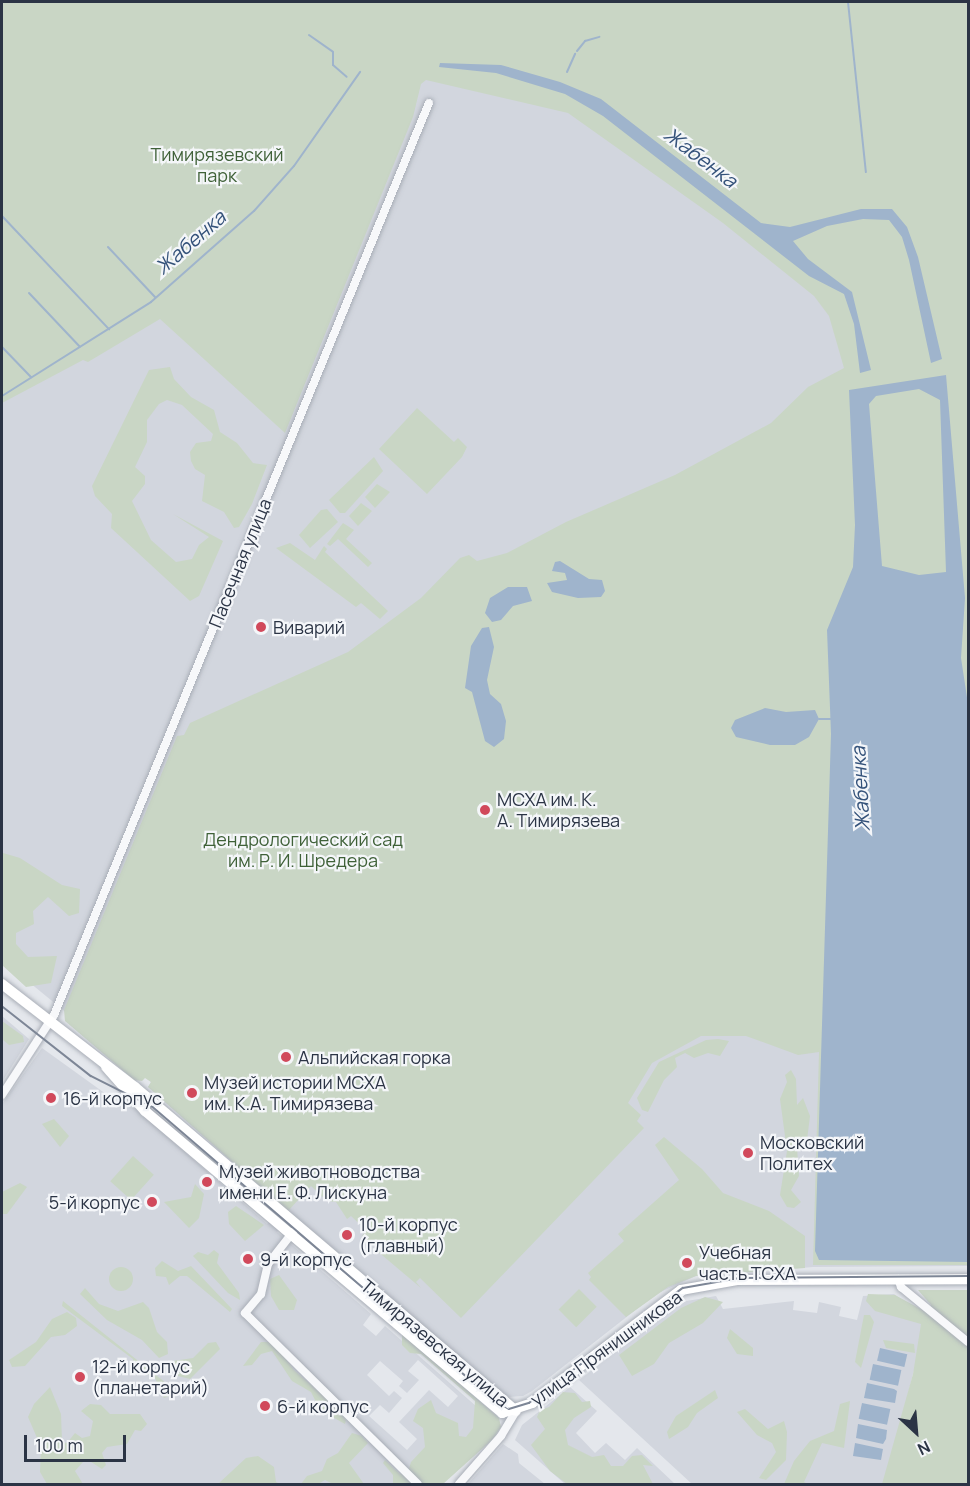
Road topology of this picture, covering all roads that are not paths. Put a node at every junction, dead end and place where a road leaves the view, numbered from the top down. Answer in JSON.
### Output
{"nodes":[{"id":1,"x":429,"y":103,"type":"dead end"},
{"id":2,"x":2,"y":984,"type":"edge"},
{"id":3,"x":50,"y":1023,"type":"junction"},
{"id":4,"x":2,"y":1095,"type":"edge"},
{"id":5,"x":294,"y":1230,"type":"junction"},
{"id":6,"x":898,"y":1279,"type":"junction"},
{"id":7,"x":969,"y":1279,"type":"edge"},
{"id":8,"x":969,"y":1342,"type":"edge"},
{"id":9,"x":516,"y":1411,"type":"junction"},
{"id":10,"x":418,"y":1485,"type":"edge"},
{"id":11,"x":459,"y":1485,"type":"edge"}],
"edges":[{"from":1,"to":3,"type":"street","name":"Пасечная улица"},
{"from":2,"to":3,"type":"main road","name":"Тимирязевская улица"},
{"from":3,"to":4,"type":"street","name":"Пасечная улица"},
{"from":3,"to":5,"type":"main road","name":"Тимирязевская улица"},
{"from":5,"to":9,"type":"main road","name":"Тимирязевская улица"},
{"from":5,"to":10,"type":"street"},
{"from":6,"to":7,"type":"main road","name":"улица Прянишникова"},
{"from":6,"to":8,"type":"street"},
{"from":6,"to":9,"type":"main road","name":"улица Прянишникова"},
{"from":9,"to":11,"type":"street","name":"улица Прянишникова"}]}
